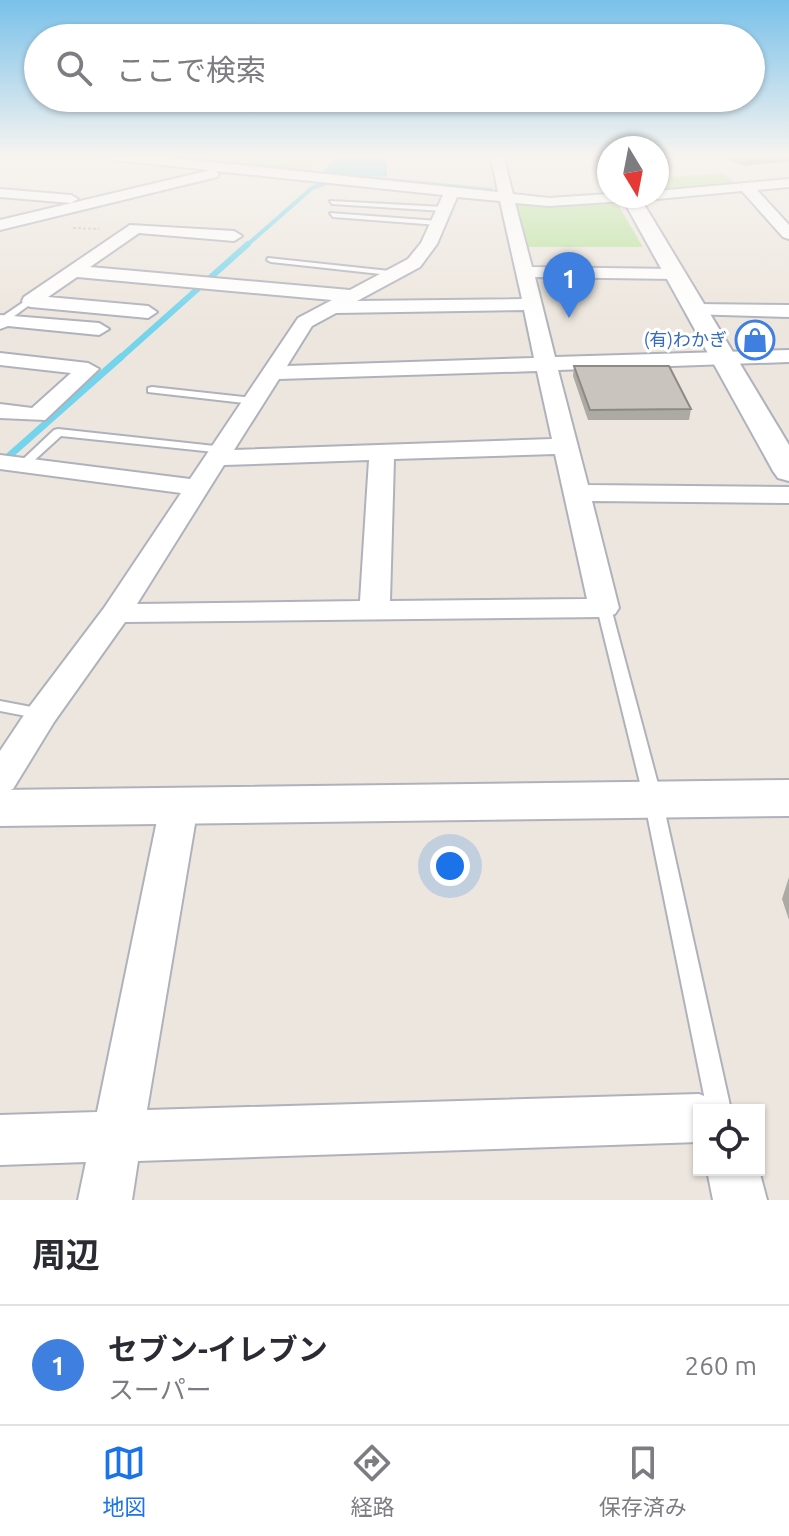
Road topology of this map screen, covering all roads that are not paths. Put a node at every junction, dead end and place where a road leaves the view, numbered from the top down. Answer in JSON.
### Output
{"nodes":[{"id":1,"x":52,"y":212,"type":"edge"},
{"id":2,"x":381,"y":212,"type":"edge"},
{"id":3,"x":443,"y":212,"type":"edge"},
{"id":4,"x":509,"y":212,"type":"edge"},
{"id":5,"x":639,"y":212,"type":"edge"},
{"id":6,"x":769,"y":212,"type":"edge"},
{"id":7,"x":333,"y":215,"type":"dead end"},
{"id":8,"x":0,"y":218,"type":"edge"},
{"id":9,"x":28,"y":218,"type":"junction"},
{"id":10,"x":0,"y":225,"type":"edge"},
{"id":11,"x":789,"y":234,"type":"edge"},
{"id":12,"x":234,"y":236,"type":"dead end"},
{"id":13,"x":96,"y":255,"type":"junction"},
{"id":14,"x":124,"y":257,"type":"dead end"},
{"id":15,"x":271,"y":260,"type":"dead end"},
{"id":16,"x":522,"y":265,"type":"junction"},
{"id":17,"x":670,"y":267,"type":"junction"},
{"id":18,"x":73,"y":271,"type":"junction"},
{"id":19,"x":399,"y":274,"type":"junction"},
{"id":20,"x":31,"y":301,"type":"junction"},
{"id":21,"x":340,"y":301,"type":"junction"},
{"id":22,"x":532,"y":304,"type":"junction"},
{"id":23,"x":695,"y":310,"type":"junction"},
{"id":24,"x":789,"y":311,"type":"edge"},
{"id":25,"x":148,"y":312,"type":"dead end"},
{"id":26,"x":2,"y":321,"type":"edge"},
{"id":27,"x":99,"y":329,"type":"dead end"},
{"id":28,"x":789,"y":356,"type":"edge"},
{"id":29,"x":723,"y":358,"type":"junction"},
{"id":30,"x":0,"y":359,"type":"edge"},
{"id":31,"x":544,"y":364,"type":"junction"},
{"id":32,"x":270,"y":373,"type":"junction"},
{"id":33,"x":152,"y":390,"type":"dead end"},
{"id":34,"x":253,"y":401,"type":"junction"},
{"id":35,"x":0,"y":411,"type":"edge"},
{"id":36,"x":567,"y":446,"type":"junction"},
{"id":37,"x":382,"y":453,"type":"junction"},
{"id":38,"x":222,"y":454,"type":"junction"},
{"id":39,"x":11,"y":463,"type":"edge"},
{"id":40,"x":789,"y":471,"type":"edge"},
{"id":41,"x":199,"y":488,"type":"junction"},
{"id":42,"x":578,"y":493,"type":"junction"},
{"id":43,"x":789,"y":495,"type":"edge"},
{"id":44,"x":604,"y":608,"type":"junction"},
{"id":45,"x":375,"y":611,"type":"junction"},
{"id":46,"x":116,"y":613,"type":"junction"},
{"id":47,"x":0,"y":706,"type":"edge"},
{"id":48,"x":42,"y":714,"type":"junction"},
{"id":49,"x":0,"y":780,"type":"edge"},
{"id":50,"x":789,"y":798,"type":"edge"},
{"id":51,"x":653,"y":799,"type":"junction"},
{"id":52,"x":179,"y":806,"type":"junction"},
{"id":53,"x":0,"y":808,"type":"edge"},
{"id":54,"x":718,"y":1104,"type":"edge"},
{"id":55,"x":693,"y":1118,"type":"edge"},
{"id":56,"x":115,"y":1137,"type":"junction"},
{"id":57,"x":0,"y":1140,"type":"edge"},
{"id":58,"x":734,"y":1176,"type":"edge"},
{"id":59,"x":105,"y":1200,"type":"edge"},
{"id":60,"x":740,"y":1200,"type":"edge"}],
"edges":[{"from":1,"to":9,"type":"street"},
{"from":2,"to":7,"type":"lane"},
{"from":3,"to":19,"type":"street"},
{"from":4,"to":16,"type":"street"},
{"from":5,"to":17,"type":"street"},
{"from":6,"to":11,"type":"street"},
{"from":8,"to":9,"type":"street"},
{"from":9,"to":10,"type":"street"},
{"from":12,"to":13,"type":"street"},
{"from":13,"to":14,"type":"street"},
{"from":13,"to":18,"type":"street"},
{"from":15,"to":19,"type":"lane"},
{"from":16,"to":17,"type":"street"},
{"from":16,"to":22,"type":"street"},
{"from":17,"to":23,"type":"street"},
{"from":18,"to":20,"type":"street"},
{"from":18,"to":21,"type":"street"},
{"from":19,"to":21,"type":"street"},
{"from":20,"to":25,"type":"street"},
{"from":20,"to":26,"type":"lane"},
{"from":21,"to":22,"type":"street"},
{"from":21,"to":32,"type":"street"},
{"from":22,"to":31,"type":"street"},
{"from":23,"to":24,"type":"street"},
{"from":23,"to":29,"type":"street"},
{"from":26,"to":27,"type":"street"},
{"from":28,"to":29,"type":"street"},
{"from":29,"to":31,"type":"street"},
{"from":29,"to":40,"type":"street"},
{"from":30,"to":35,"type":"street"},
{"from":31,"to":32,"type":"street"},
{"from":31,"to":36,"type":"street"},
{"from":32,"to":34,"type":"street"},
{"from":33,"to":34,"type":"lane"},
{"from":34,"to":38,"type":"street"},
{"from":36,"to":37,"type":"street"},
{"from":36,"to":42,"type":"street"},
{"from":37,"to":38,"type":"street"},
{"from":37,"to":45,"type":"street"},
{"from":38,"to":39,"type":"lane"},
{"from":38,"to":41,"type":"street"},
{"from":39,"to":41,"type":"street"},
{"from":41,"to":46,"type":"street"},
{"from":42,"to":43,"type":"street"},
{"from":42,"to":44,"type":"street"},
{"from":44,"to":45,"type":"street"},
{"from":44,"to":51,"type":"lane"},
{"from":45,"to":46,"type":"street"},
{"from":46,"to":48,"type":"street"},
{"from":47,"to":48,"type":"lane"},
{"from":48,"to":49,"type":"street"},
{"from":50,"to":51,"type":"street"},
{"from":51,"to":52,"type":"street"},
{"from":51,"to":54,"type":"lane"},
{"from":52,"to":53,"type":"street"},
{"from":52,"to":56,"type":"street"},
{"from":55,"to":56,"type":"street"},
{"from":56,"to":57,"type":"street"},
{"from":56,"to":59,"type":"street"},
{"from":58,"to":60,"type":"street"}]}
